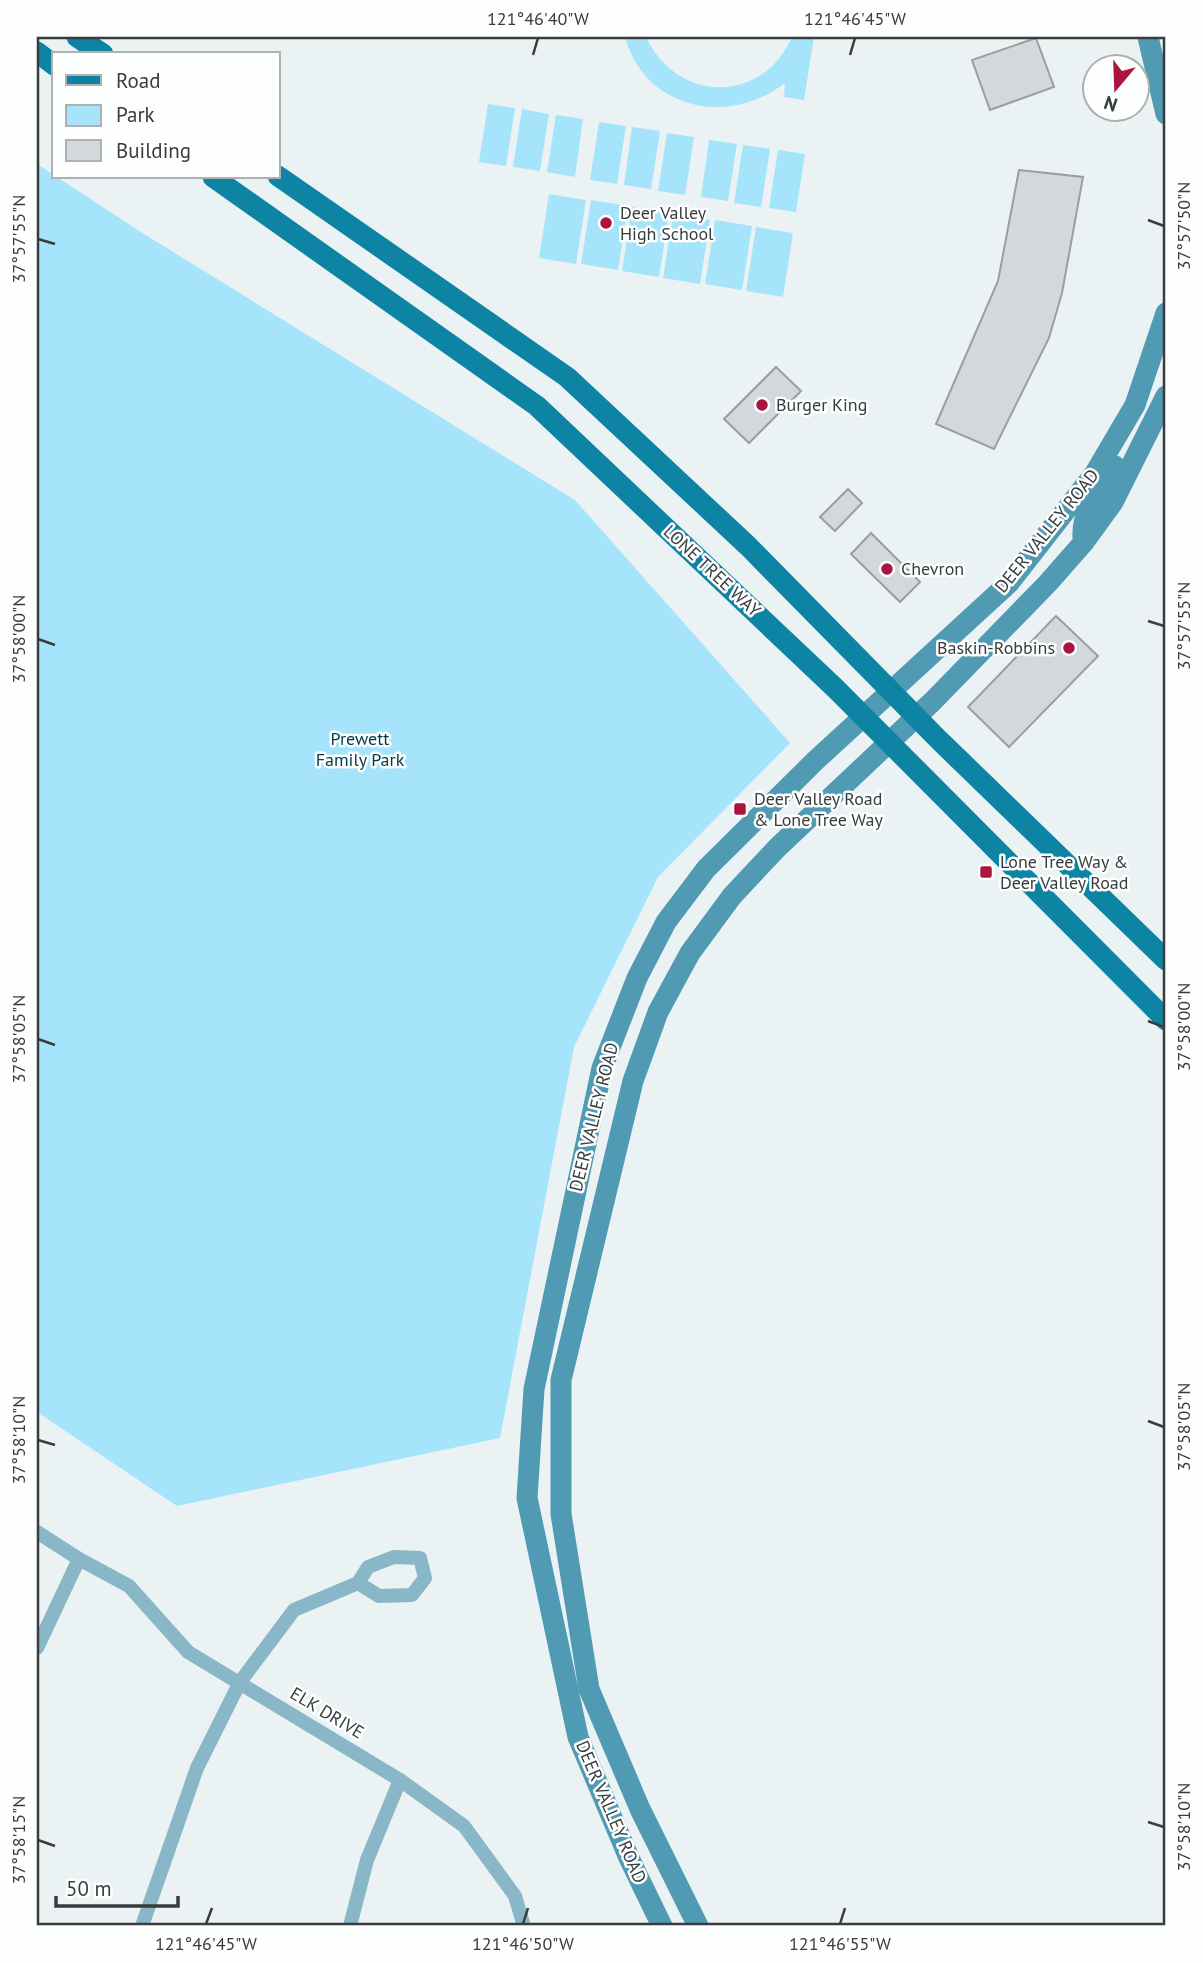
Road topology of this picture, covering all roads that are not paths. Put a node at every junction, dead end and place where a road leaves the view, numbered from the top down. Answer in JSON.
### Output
{"nodes":[{"id":1,"x":77,"y":37,"type":"edge"},
{"id":2,"x":1148,"y":37,"type":"edge"},
{"id":3,"x":37,"y":52,"type":"edge"},
{"id":4,"x":100,"y":52,"type":"edge"},
{"id":5,"x":52,"y":63,"type":"edge"},
{"id":6,"x":1166,"y":114,"type":"edge"},
{"id":7,"x":280,"y":177,"type":"edge"},
{"id":8,"x":214,"y":178,"type":"edge"},
{"id":9,"x":1166,"y":313,"type":"edge"},
{"id":10,"x":1166,"y":396,"type":"edge"},
{"id":11,"x":1135,"y":405,"type":"junction"},
{"id":12,"x":1084,"y":542,"type":"junction"},
{"id":13,"x":892,"y":692,"type":"junction"},
{"id":14,"x":864,"y":717,"type":"junction"},
{"id":15,"x":916,"y":717,"type":"junction"},
{"id":16,"x":889,"y":743,"type":"junction"},
{"id":17,"x":1166,"y":960,"type":"edge"},
{"id":18,"x":1166,"y":1020,"type":"edge"},
{"id":19,"x":37,"y":1532,"type":"edge"},
{"id":20,"x":79,"y":1559,"type":"junction"},
{"id":21,"x":358,"y":1583,"type":"dead end"},
{"id":22,"x":37,"y":1648,"type":"edge"},
{"id":23,"x":240,"y":1682,"type":"junction"},
{"id":24,"x":400,"y":1780,"type":"junction"},
{"id":25,"x":142,"y":1926,"type":"edge"},
{"id":26,"x":350,"y":1926,"type":"edge"},
{"id":27,"x":524,"y":1926,"type":"edge"},
{"id":28,"x":662,"y":1926,"type":"edge"},
{"id":29,"x":698,"y":1926,"type":"edge"}],
"edges":[{"from":1,"to":4,"type":"main road"},
{"from":2,"to":6,"type":"main road"},
{"from":3,"to":5,"type":"main road"},
{"from":7,"to":13,"type":"main road"},
{"from":8,"to":14,"type":"main road","name":"LONE TREE WAY"},
{"from":9,"to":11,"type":"main road","name":"DEER VALLEY ROAD"},
{"from":10,"to":12,"type":"main road","name":"DEER VALLEY ROAD"},
{"from":11,"to":12,"type":"main road"},
{"from":11,"to":13,"type":"main road","name":"DEER VALLEY ROAD"},
{"from":12,"to":15,"type":"main road","name":"DEER VALLEY ROAD"},
{"from":13,"to":14,"type":"main road","name":"DEER VALLEY ROAD"},
{"from":13,"to":15,"type":"main road"},
{"from":14,"to":16,"type":"main road","name":"LONE TREE WAY"},
{"from":14,"to":28,"type":"main road","name":"DEER VALLEY ROAD"},
{"from":15,"to":16,"type":"main road","name":"DEER VALLEY ROAD"},
{"from":15,"to":17,"type":"main road"},
{"from":16,"to":18,"type":"main road","name":"LONE TREE WAY"},
{"from":16,"to":29,"type":"main road","name":"DEER VALLEY ROAD"},
{"from":19,"to":20,"type":"street","name":"ELK DRIVE"},
{"from":20,"to":22,"type":"street"},
{"from":20,"to":23,"type":"street","name":"ELK DRIVE"},
{"from":21,"to":23,"type":"street"},
{"from":23,"to":24,"type":"street","name":"ELK DRIVE"},
{"from":23,"to":25,"type":"street"},
{"from":24,"to":26,"type":"street"},
{"from":24,"to":27,"type":"street","name":"ELK DRIVE"}]}
